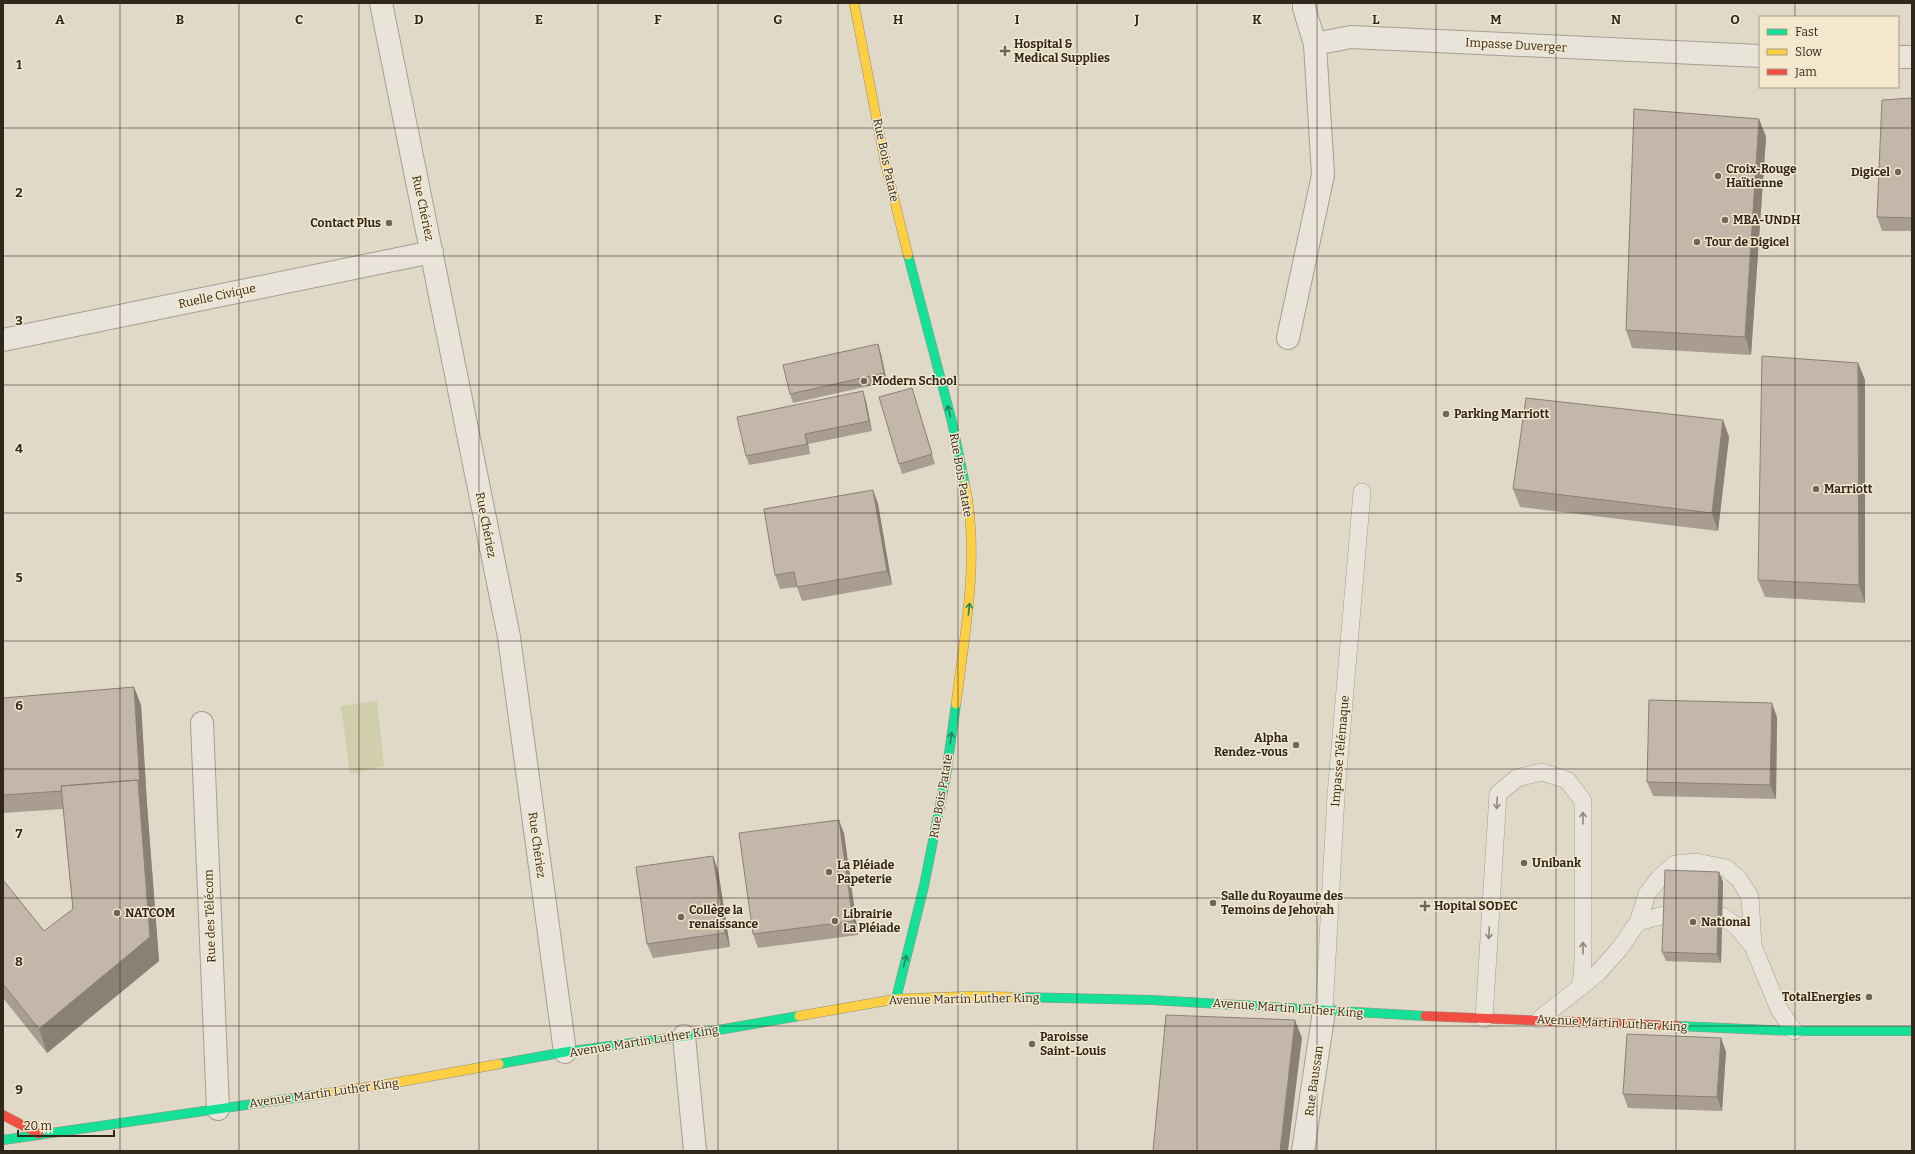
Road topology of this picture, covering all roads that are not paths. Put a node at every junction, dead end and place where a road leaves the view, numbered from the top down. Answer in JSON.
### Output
{"nodes":[{"id":1,"x":381,"y":3,"type":"edge"},
{"id":2,"x":854,"y":3,"type":"edge"},
{"id":3,"x":1304,"y":3,"type":"edge"},
{"id":4,"x":1315,"y":44,"type":"junction"},
{"id":5,"x":1759,"y":56,"type":"edge"},
{"id":6,"x":1899,"y":56,"type":"edge"},
{"id":7,"x":1912,"y":57,"type":"edge"},
{"id":8,"x":432,"y":252,"type":"junction"},
{"id":9,"x":1288,"y":338,"type":"dead end"},
{"id":10,"x":3,"y":340,"type":"edge"},
{"id":11,"x":1362,"y":492,"type":"dead end"},
{"id":12,"x":202,"y":723,"type":"dead end"},
{"id":13,"x":1668,"y":914,"type":"edge"},
{"id":14,"x":1722,"y":916,"type":"dead end"},
{"id":15,"x":1638,"y":922,"type":"junction"},
{"id":16,"x":1753,"y":946,"type":"junction"},
{"id":17,"x":1580,"y":987,"type":"junction"},
{"id":18,"x":896,"y":999,"type":"junction"},
{"id":19,"x":1324,"y":1011,"type":"junction"},
{"id":20,"x":1484,"y":1019,"type":"junction"},
{"id":21,"x":1540,"y":1019,"type":"junction"},
{"id":22,"x":1794,"y":1031,"type":"junction"},
{"id":23,"x":1912,"y":1031,"type":"edge"},
{"id":24,"x":684,"y":1036,"type":"junction"},
{"id":25,"x":565,"y":1052,"type":"junction"},
{"id":26,"x":218,"y":1108,"type":"junction"},
{"id":27,"x":3,"y":1115,"type":"edge"},
{"id":28,"x":39,"y":1134,"type":"junction"},
{"id":29,"x":3,"y":1140,"type":"edge"},
{"id":30,"x":695,"y":1151,"type":"edge"},
{"id":31,"x":1303,"y":1151,"type":"edge"}],
"edges":[{"from":1,"to":8,"type":"street","name":"Rue Chériez"},
{"from":18,"to":2,"type":"street","name":"Rue Bois Patate","one_way":true},
{"from":3,"to":4,"type":"street"},
{"from":4,"to":5,"type":"street","name":"Impasse Duverger"},
{"from":4,"to":9,"type":"street"},
{"from":6,"to":7,"type":"street"},
{"from":8,"to":10,"type":"street","name":"Ruelle Civique"},
{"from":8,"to":25,"type":"street","name":"Rue Chériez"},
{"from":11,"to":19,"type":"lane","name":"Impasse Télémaque"},
{"from":12,"to":26,"type":"street","name":"Rue des Télécom"},
{"from":13,"to":15,"type":"lane"},
{"from":14,"to":16,"type":"lane"},
{"from":15,"to":16,"type":"lane"},
{"from":15,"to":17,"type":"lane"},
{"from":16,"to":22,"type":"lane"},
{"from":17,"to":20,"type":"lane","one_way":true},
{"from":17,"to":21,"type":"lane"},
{"from":18,"to":19,"type":"street","name":"Avenue Martin Luther King"},
{"from":18,"to":24,"type":"street","name":"Avenue Martin Luther King"},
{"from":19,"to":20,"type":"street","name":"Avenue Martin Luther King"},
{"from":19,"to":31,"type":"street","name":"Rue Baussan"},
{"from":20,"to":21,"type":"street","name":"Avenue Martin Luther King"},
{"from":21,"to":22,"type":"street","name":"Avenue Martin Luther King"},
{"from":22,"to":23,"type":"street","name":"Avenue Martin Luther King"},
{"from":24,"to":25,"type":"street","name":"Avenue Martin Luther King"},
{"from":24,"to":30,"type":"street"},
{"from":25,"to":26,"type":"street","name":"Avenue Martin Luther King"},
{"from":26,"to":28,"type":"street","name":"Avenue Martin Luther King"},
{"from":27,"to":28,"type":"street"},
{"from":28,"to":29,"type":"street","name":"Avenue Martin Luther King"}]}
